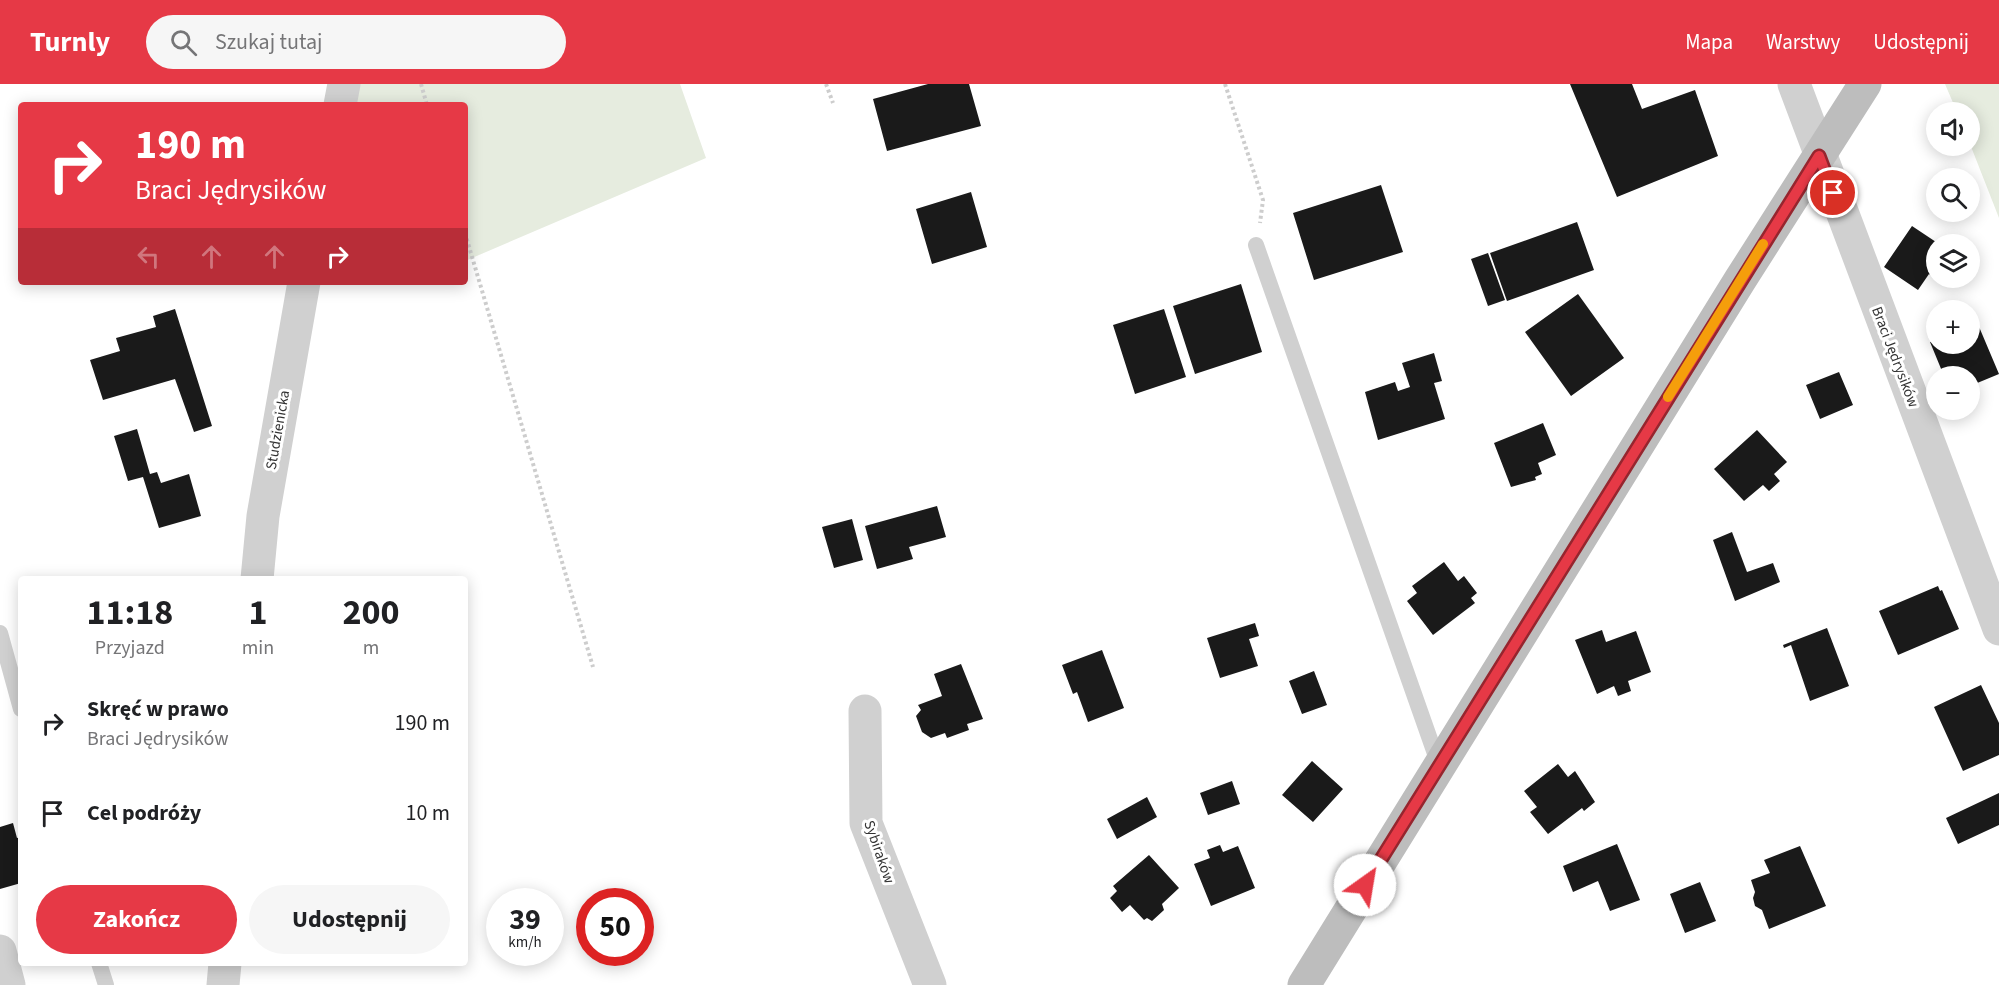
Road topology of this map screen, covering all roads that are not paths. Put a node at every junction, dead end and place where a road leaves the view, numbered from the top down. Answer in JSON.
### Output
{"nodes":[{"id":1,"x":344,"y":84,"type":"edge"},
{"id":2,"x":1794,"y":84,"type":"edge"},
{"id":3,"x":1865,"y":84,"type":"edge"},
{"id":4,"x":341,"y":102,"type":"edge"},
{"id":5,"x":1819,"y":156,"type":"junction"},
{"id":6,"x":1256,"y":245,"type":"road end"},
{"id":7,"x":303,"y":285,"type":"edge"},
{"id":8,"x":257,"y":576,"type":"edge"},
{"id":9,"x":1999,"y":629,"type":"edge"},
{"id":10,"x":0,"y":633,"type":"edge"},
{"id":11,"x":18,"y":698,"type":"edge"},
{"id":12,"x":865,"y":711,"type":"dead end"},
{"id":13,"x":1440,"y":765,"type":"junction"},
{"id":14,"x":0,"y":951,"type":"edge"},
{"id":15,"x":100,"y":966,"type":"edge"},
{"id":16,"x":225,"y":966,"type":"edge"},
{"id":17,"x":9,"y":985,"type":"edge"},
{"id":18,"x":106,"y":985,"type":"edge"},
{"id":19,"x":224,"y":985,"type":"edge"},
{"id":20,"x":930,"y":985,"type":"edge"},
{"id":21,"x":1304,"y":985,"type":"edge"}],
"edges":[{"from":1,"to":4,"type":"street"},
{"from":2,"to":5,"type":"street","name":"Braci Jędrysików"},
{"from":3,"to":5,"type":"main road"},
{"from":5,"to":9,"type":"street","name":"Braci Jędrysików"},
{"from":5,"to":13,"type":"main road"},
{"from":6,"to":13,"type":"lane"},
{"from":7,"to":8,"type":"street","name":"Studzienicka"},
{"from":10,"to":11,"type":"lane"},
{"from":12,"to":20,"type":"street","name":"Sybiraków"},
{"from":13,"to":21,"type":"main road"},
{"from":14,"to":17,"type":"street"},
{"from":15,"to":18,"type":"lane"},
{"from":16,"to":19,"type":"street"}]}
